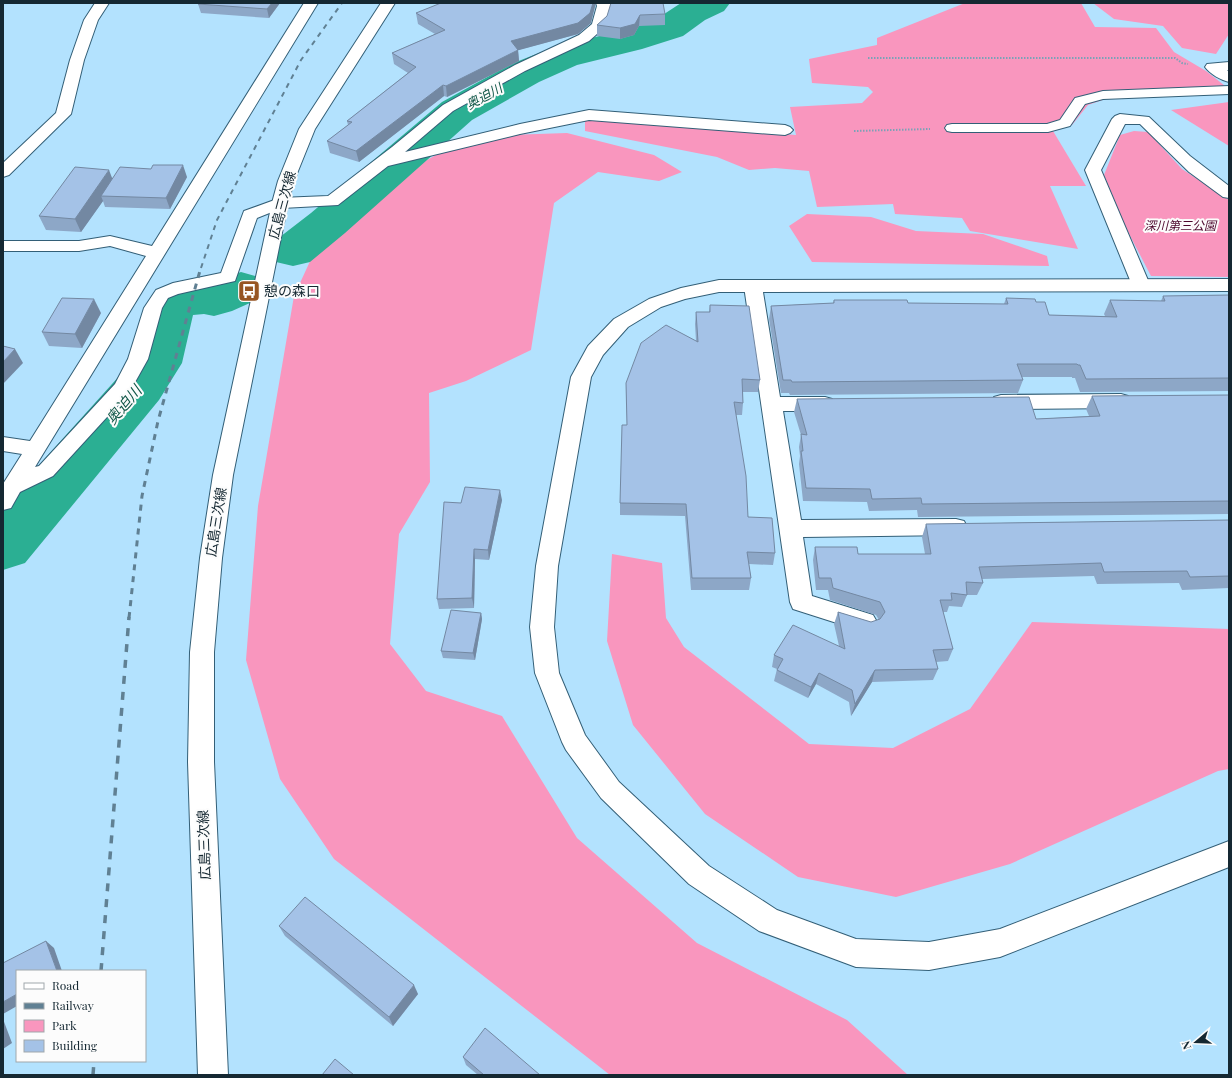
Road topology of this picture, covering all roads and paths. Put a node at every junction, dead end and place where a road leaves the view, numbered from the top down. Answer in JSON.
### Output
{"nodes":[{"id":1,"x":102,"y":3,"type":"edge"},
{"id":2,"x":311,"y":3,"type":"edge"},
{"id":3,"x":388,"y":3,"type":"edge"},
{"id":4,"x":603,"y":3,"type":"edge"},
{"id":5,"x":868,"y":58,"type":"dead end"},
{"id":6,"x":1222,"y":67,"type":"edge"},
{"id":7,"x":1229,"y":78,"type":"edge"},
{"id":8,"x":1229,"y":90,"type":"edge"},
{"id":9,"x":952,"y":128,"type":"joint"},
{"id":10,"x":785,"y":130,"type":"dead end"},
{"id":11,"x":854,"y":131,"type":"dead end"},
{"id":12,"x":382,"y":163,"type":"junction"},
{"id":13,"x":3,"y":172,"type":"edge"},
{"id":14,"x":1229,"y":193,"type":"edge"},
{"id":15,"x":280,"y":203,"type":"junction"},
{"id":16,"x":3,"y":246,"type":"edge"},
{"id":17,"x":156,"y":253,"type":"junction"},
{"id":18,"x":1141,"y":285,"type":"junction"},
{"id":19,"x":1229,"y":285,"type":"edge"},
{"id":20,"x":753,"y":286,"type":"junction"},
{"id":21,"x":1142,"y":400,"type":"edge"},
{"id":22,"x":985,"y":402,"type":"edge"},
{"id":23,"x":772,"y":404,"type":"junction"},
{"id":24,"x":843,"y":404,"type":"edge"},
{"id":25,"x":3,"y":444,"type":"edge"},
{"id":26,"x":35,"y":449,"type":"junction"},
{"id":27,"x":8,"y":494,"type":"edge"},
{"id":28,"x":974,"y":526,"type":"edge"},
{"id":29,"x":790,"y":529,"type":"junction"},
{"id":30,"x":868,"y":622,"type":"edge"},
{"id":31,"x":1229,"y":854,"type":"edge"},
{"id":32,"x":213,"y":1075,"type":"edge"}],
"edges":[{"from":1,"to":13,"type":"street"},
{"from":2,"to":17,"type":"street"},
{"from":3,"to":15,"type":"street","name":"広島三次線"},
{"from":4,"to":12,"type":"street"},
{"from":5,"to":6,"type":"path"},
{"from":6,"to":7,"type":"street"},
{"from":8,"to":9,"type":"lane"},
{"from":9,"to":11,"type":"path"},
{"from":10,"to":12,"type":"street"},
{"from":12,"to":15,"type":"street"},
{"from":14,"to":18,"type":"street"},
{"from":15,"to":27,"type":"street"},
{"from":15,"to":32,"type":"street","name":"広島三次線"},
{"from":16,"to":17,"type":"street"},
{"from":17,"to":26,"type":"street"},
{"from":18,"to":19,"type":"street"},
{"from":18,"to":20,"type":"street"},
{"from":20,"to":23,"type":"street"},
{"from":20,"to":31,"type":"street"},
{"from":21,"to":22,"type":"street"},
{"from":23,"to":24,"type":"street"},
{"from":23,"to":29,"type":"street"},
{"from":25,"to":26,"type":"street"},
{"from":26,"to":27,"type":"street"},
{"from":28,"to":29,"type":"street"},
{"from":29,"to":30,"type":"street"}]}
